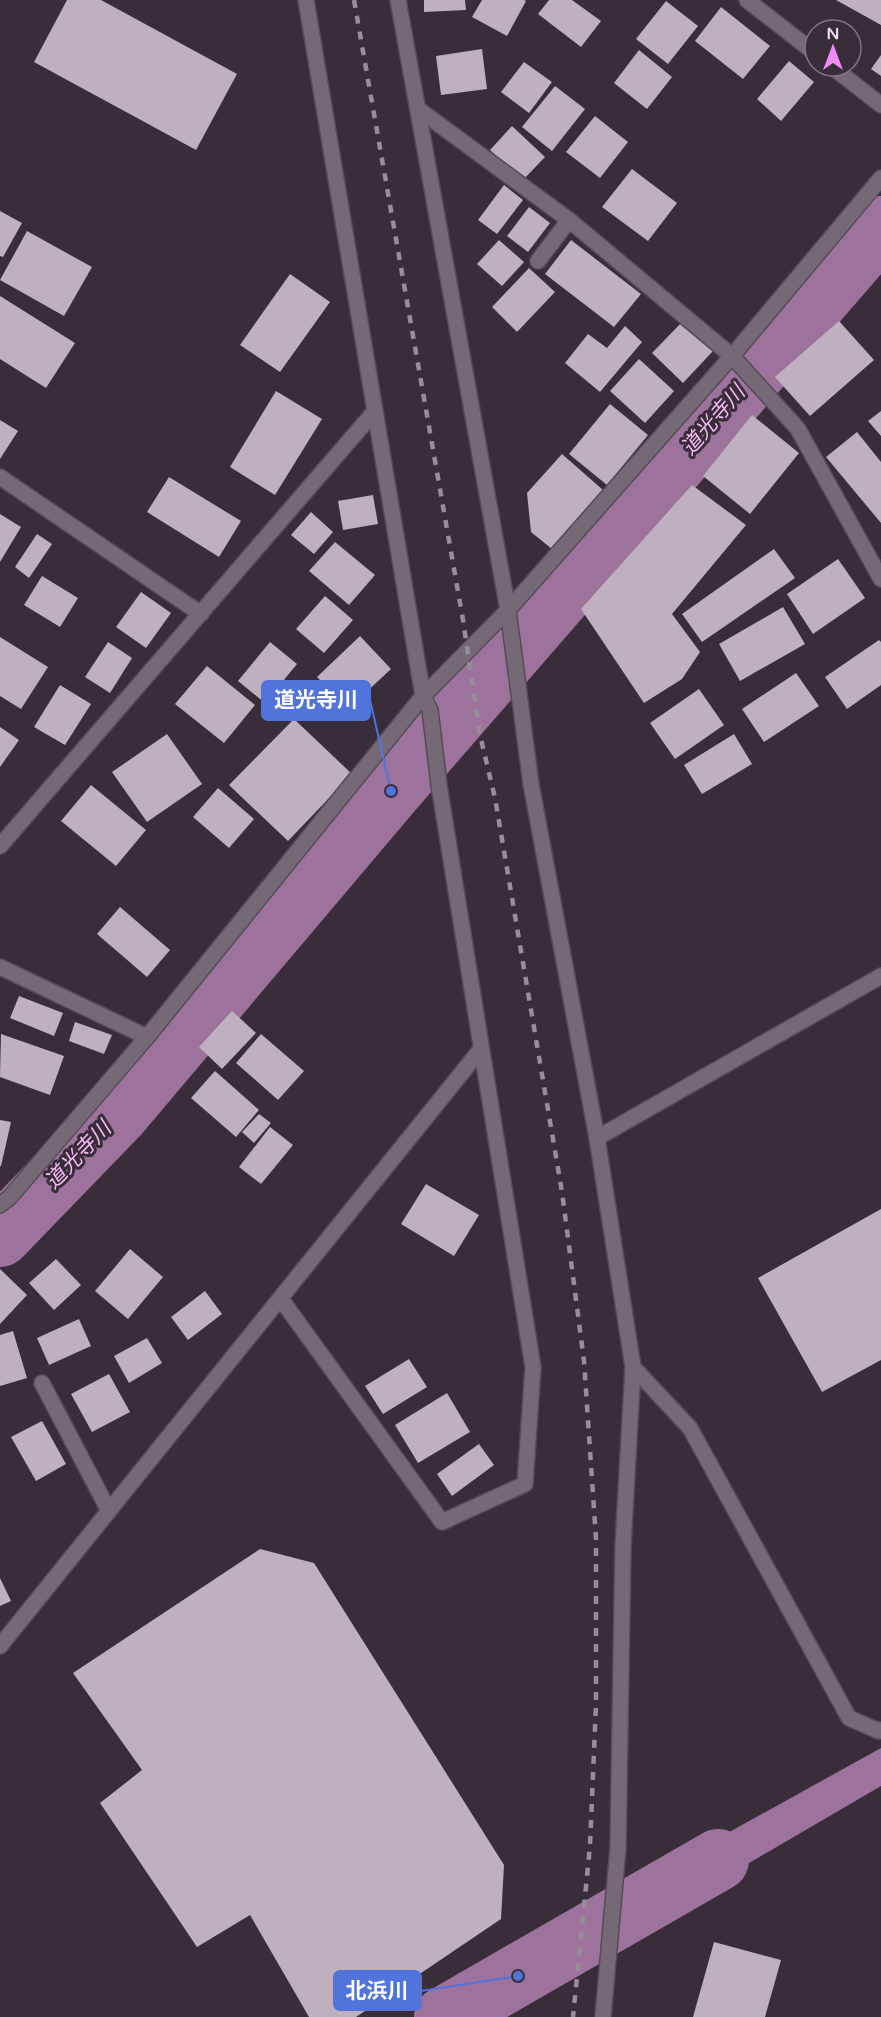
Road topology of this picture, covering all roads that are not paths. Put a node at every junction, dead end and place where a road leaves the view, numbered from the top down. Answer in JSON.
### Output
{"nodes":[{"id":1,"x":306,"y":0,"type":"edge"},
{"id":2,"x":398,"y":0,"type":"edge"},
{"id":3,"x":747,"y":0,"type":"edge"},
{"id":4,"x":803,"y":44,"type":"edge"},
{"id":5,"x":846,"y":78,"type":"edge"},
{"id":6,"x":881,"y":105,"type":"edge"},
{"id":7,"x":418,"y":109,"type":"junction"},
{"id":8,"x":881,"y":178,"type":"edge"},
{"id":9,"x":569,"y":220,"type":"junction"},
{"id":10,"x":538,"y":261,"type":"dead end"},
{"id":11,"x":733,"y":357,"type":"junction"},
{"id":12,"x":375,"y":411,"type":"junction"},
{"id":13,"x":0,"y":477,"type":"edge"},
{"id":14,"x":881,"y":579,"type":"edge"},
{"id":15,"x":508,"y":611,"type":"junction"},
{"id":16,"x":201,"y":614,"type":"junction"},
{"id":17,"x":427,"y":703,"type":"junction"},
{"id":18,"x":0,"y":846,"type":"edge"},
{"id":19,"x":0,"y":966,"type":"edge"},
{"id":20,"x":881,"y":976,"type":"edge"},
{"id":21,"x":147,"y":1037,"type":"junction"},
{"id":22,"x":481,"y":1049,"type":"junction"},
{"id":23,"x":597,"y":1138,"type":"junction"},
{"id":24,"x":0,"y":1205,"type":"edge"},
{"id":25,"x":281,"y":1299,"type":"junction"},
{"id":26,"x":633,"y":1367,"type":"junction"},
{"id":27,"x":42,"y":1383,"type":"dead end"},
{"id":28,"x":109,"y":1511,"type":"junction"},
{"id":29,"x":0,"y":1646,"type":"edge"},
{"id":30,"x":881,"y":1730,"type":"edge"},
{"id":31,"x":603,"y":2017,"type":"edge"}],
"edges":[{"from":1,"to":12,"type":"street"},
{"from":2,"to":7,"type":"street"},
{"from":3,"to":4,"type":"street"},
{"from":5,"to":6,"type":"street"},
{"from":7,"to":9,"type":"street"},
{"from":7,"to":15,"type":"street"},
{"from":8,"to":11,"type":"street"},
{"from":9,"to":10,"type":"street"},
{"from":9,"to":11,"type":"street"},
{"from":11,"to":14,"type":"street"},
{"from":11,"to":15,"type":"street"},
{"from":12,"to":16,"type":"street"},
{"from":12,"to":17,"type":"street"},
{"from":13,"to":16,"type":"street"},
{"from":15,"to":17,"type":"street"},
{"from":15,"to":23,"type":"street"},
{"from":16,"to":18,"type":"street"},
{"from":17,"to":21,"type":"street"},
{"from":17,"to":22,"type":"street"},
{"from":19,"to":21,"type":"street"},
{"from":20,"to":23,"type":"street"},
{"from":21,"to":24,"type":"street"},
{"from":22,"to":25,"type":"street"},
{"from":22,"to":25,"type":"street"},
{"from":23,"to":26,"type":"street"},
{"from":25,"to":28,"type":"street"},
{"from":26,"to":30,"type":"street"},
{"from":26,"to":31,"type":"street"},
{"from":27,"to":28,"type":"street"},
{"from":28,"to":29,"type":"street"}]}
